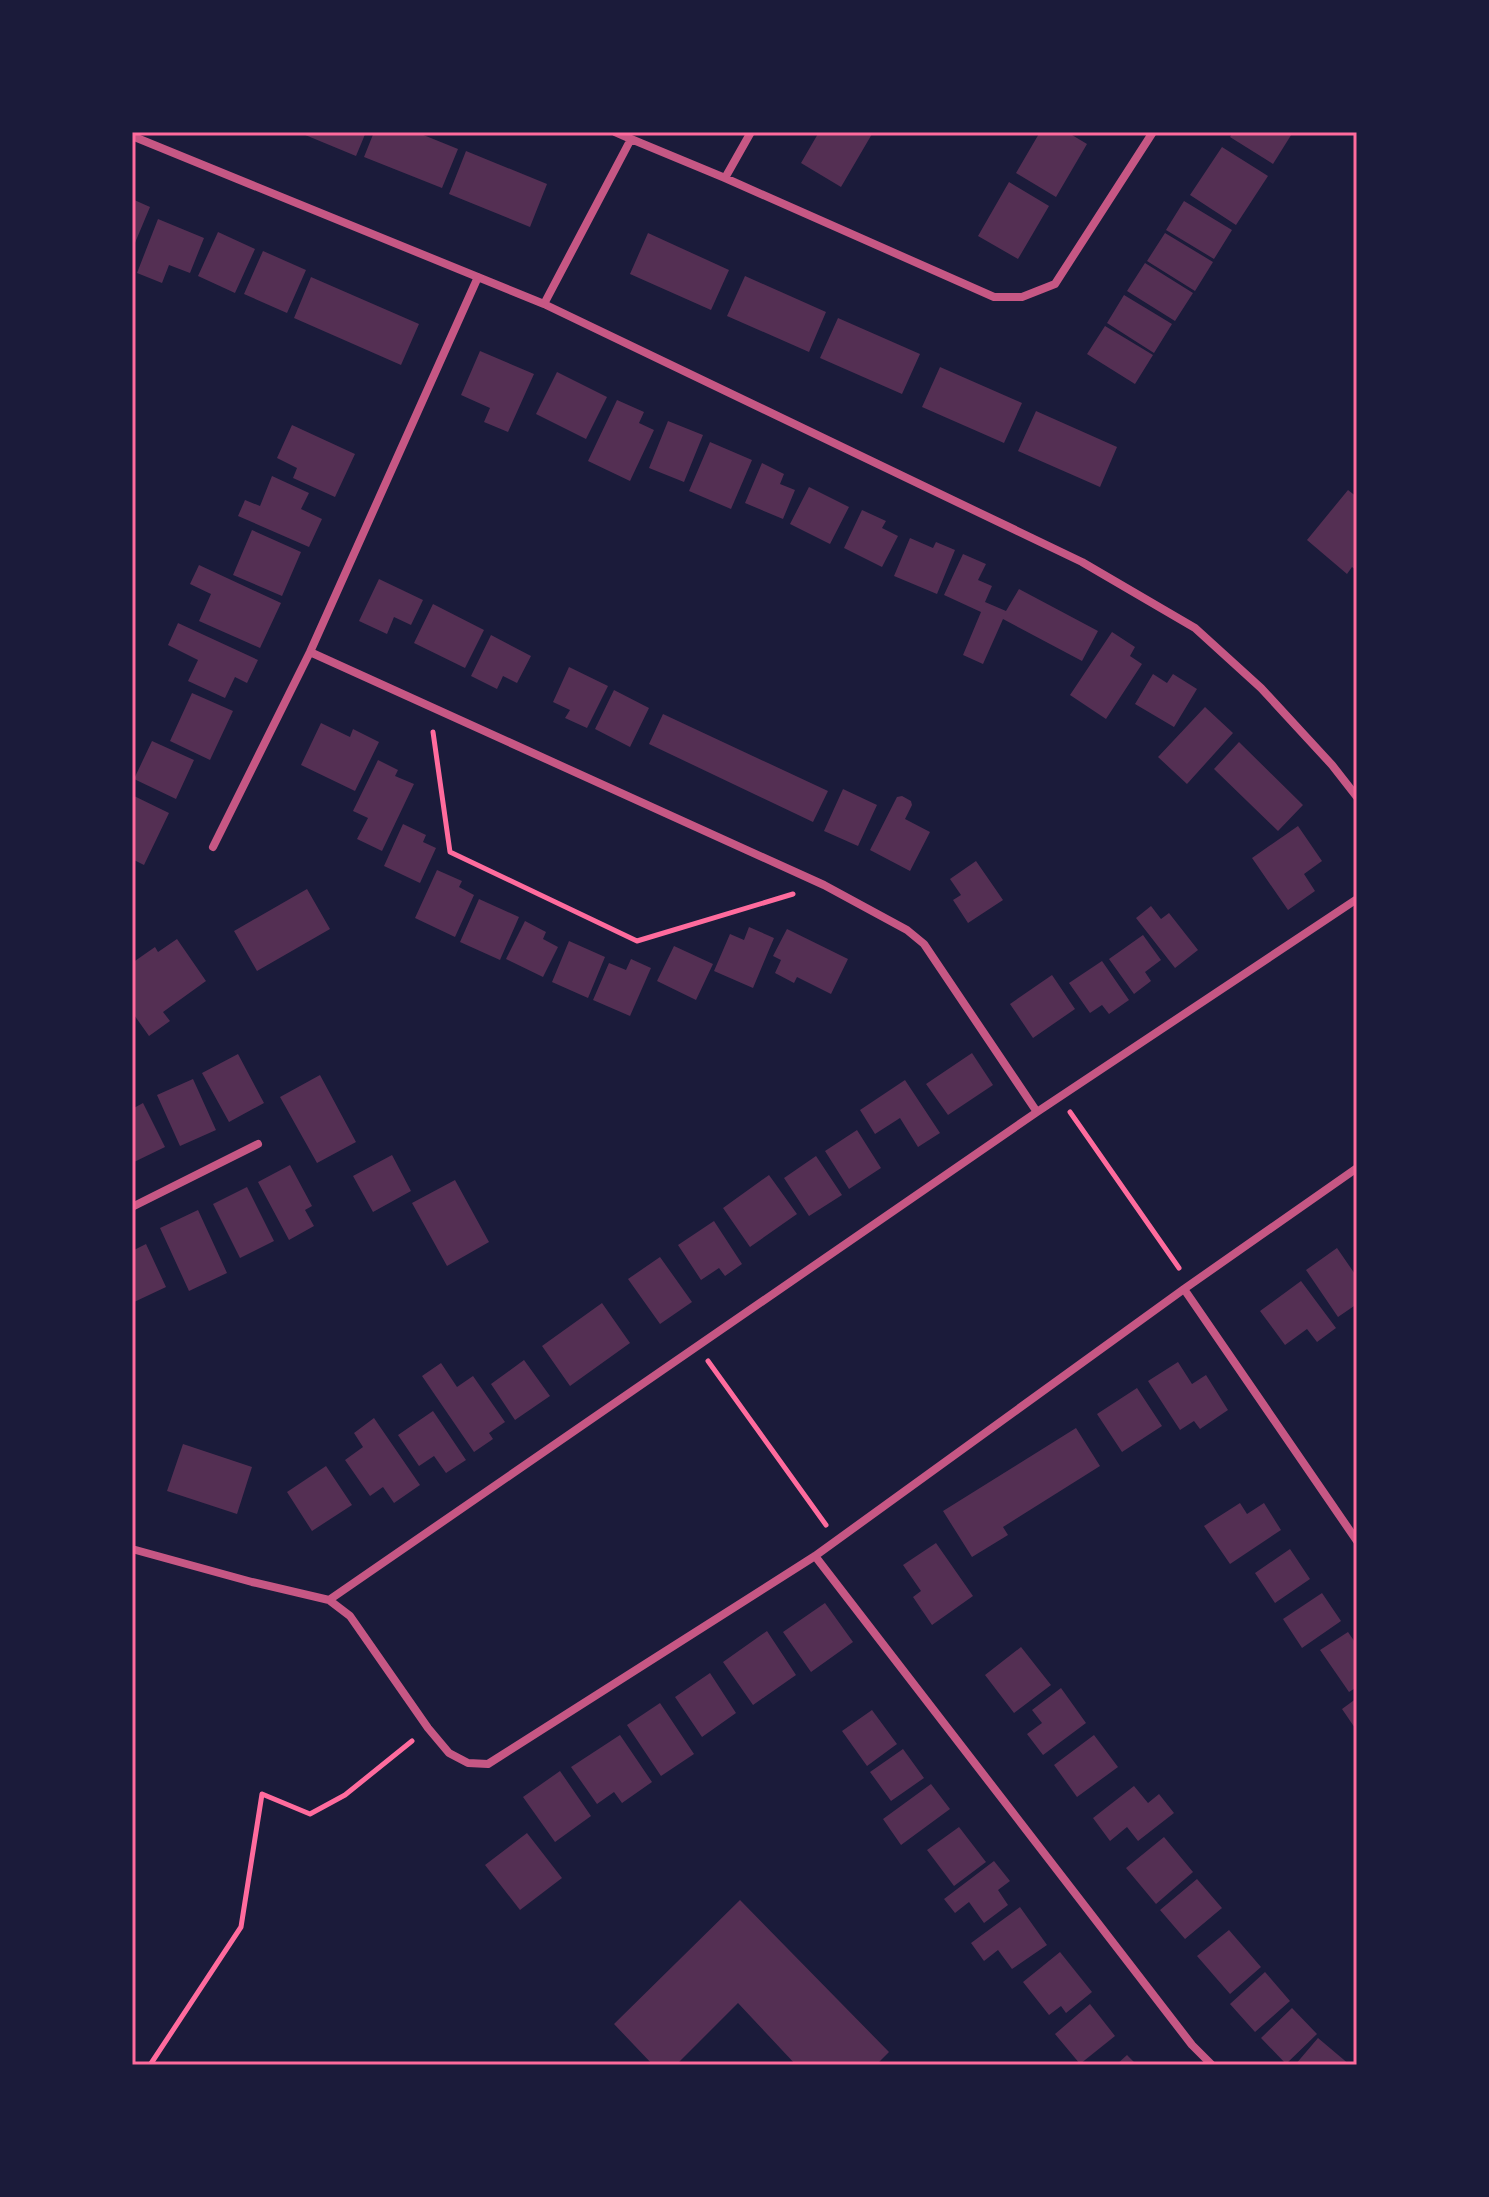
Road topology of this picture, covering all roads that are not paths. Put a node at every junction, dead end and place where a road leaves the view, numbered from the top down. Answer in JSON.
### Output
{"nodes":[{"id":1,"x":615,"y":132,"type":"edge"},
{"id":2,"x":751,"y":132,"type":"edge"},
{"id":3,"x":1153,"y":132,"type":"edge"},
{"id":4,"x":132,"y":136,"type":"edge"},
{"id":5,"x":631,"y":139,"type":"junction"},
{"id":6,"x":725,"y":178,"type":"junction"},
{"id":7,"x":478,"y":277,"type":"junction"},
{"id":8,"x":544,"y":304,"type":"junction"},
{"id":9,"x":310,"y":652,"type":"junction"},
{"id":10,"x":1357,"y":797,"type":"edge"},
{"id":11,"x":213,"y":847,"type":"dead end"},
{"id":12,"x":1357,"y":899,"type":"edge"},
{"id":13,"x":1037,"y":1112,"type":"junction"},
{"id":14,"x":258,"y":1144,"type":"dead end"},
{"id":15,"x":1357,"y":1168,"type":"edge"},
{"id":16,"x":132,"y":1207,"type":"edge"},
{"id":17,"x":1187,"y":1287,"type":"junction"},
{"id":18,"x":1357,"y":1541,"type":"edge"},
{"id":19,"x":132,"y":1549,"type":"edge"},
{"id":20,"x":815,"y":1556,"type":"junction"},
{"id":21,"x":329,"y":1600,"type":"junction"},
{"id":22,"x":1212,"y":2065,"type":"edge"}],
"edges":[{"from":1,"to":5,"type":"street"},
{"from":2,"to":6,"type":"street"},
{"from":3,"to":6,"type":"street"},
{"from":4,"to":7,"type":"street"},
{"from":5,"to":6,"type":"street"},
{"from":5,"to":8,"type":"street"},
{"from":7,"to":8,"type":"street"},
{"from":7,"to":9,"type":"street"},
{"from":8,"to":10,"type":"street"},
{"from":9,"to":11,"type":"street"},
{"from":9,"to":13,"type":"street"},
{"from":12,"to":13,"type":"street"},
{"from":13,"to":21,"type":"street"},
{"from":14,"to":16,"type":"street"},
{"from":15,"to":17,"type":"street"},
{"from":17,"to":18,"type":"street"},
{"from":17,"to":20,"type":"street"},
{"from":19,"to":21,"type":"street"},
{"from":20,"to":21,"type":"street"},
{"from":20,"to":22,"type":"street"}]}
